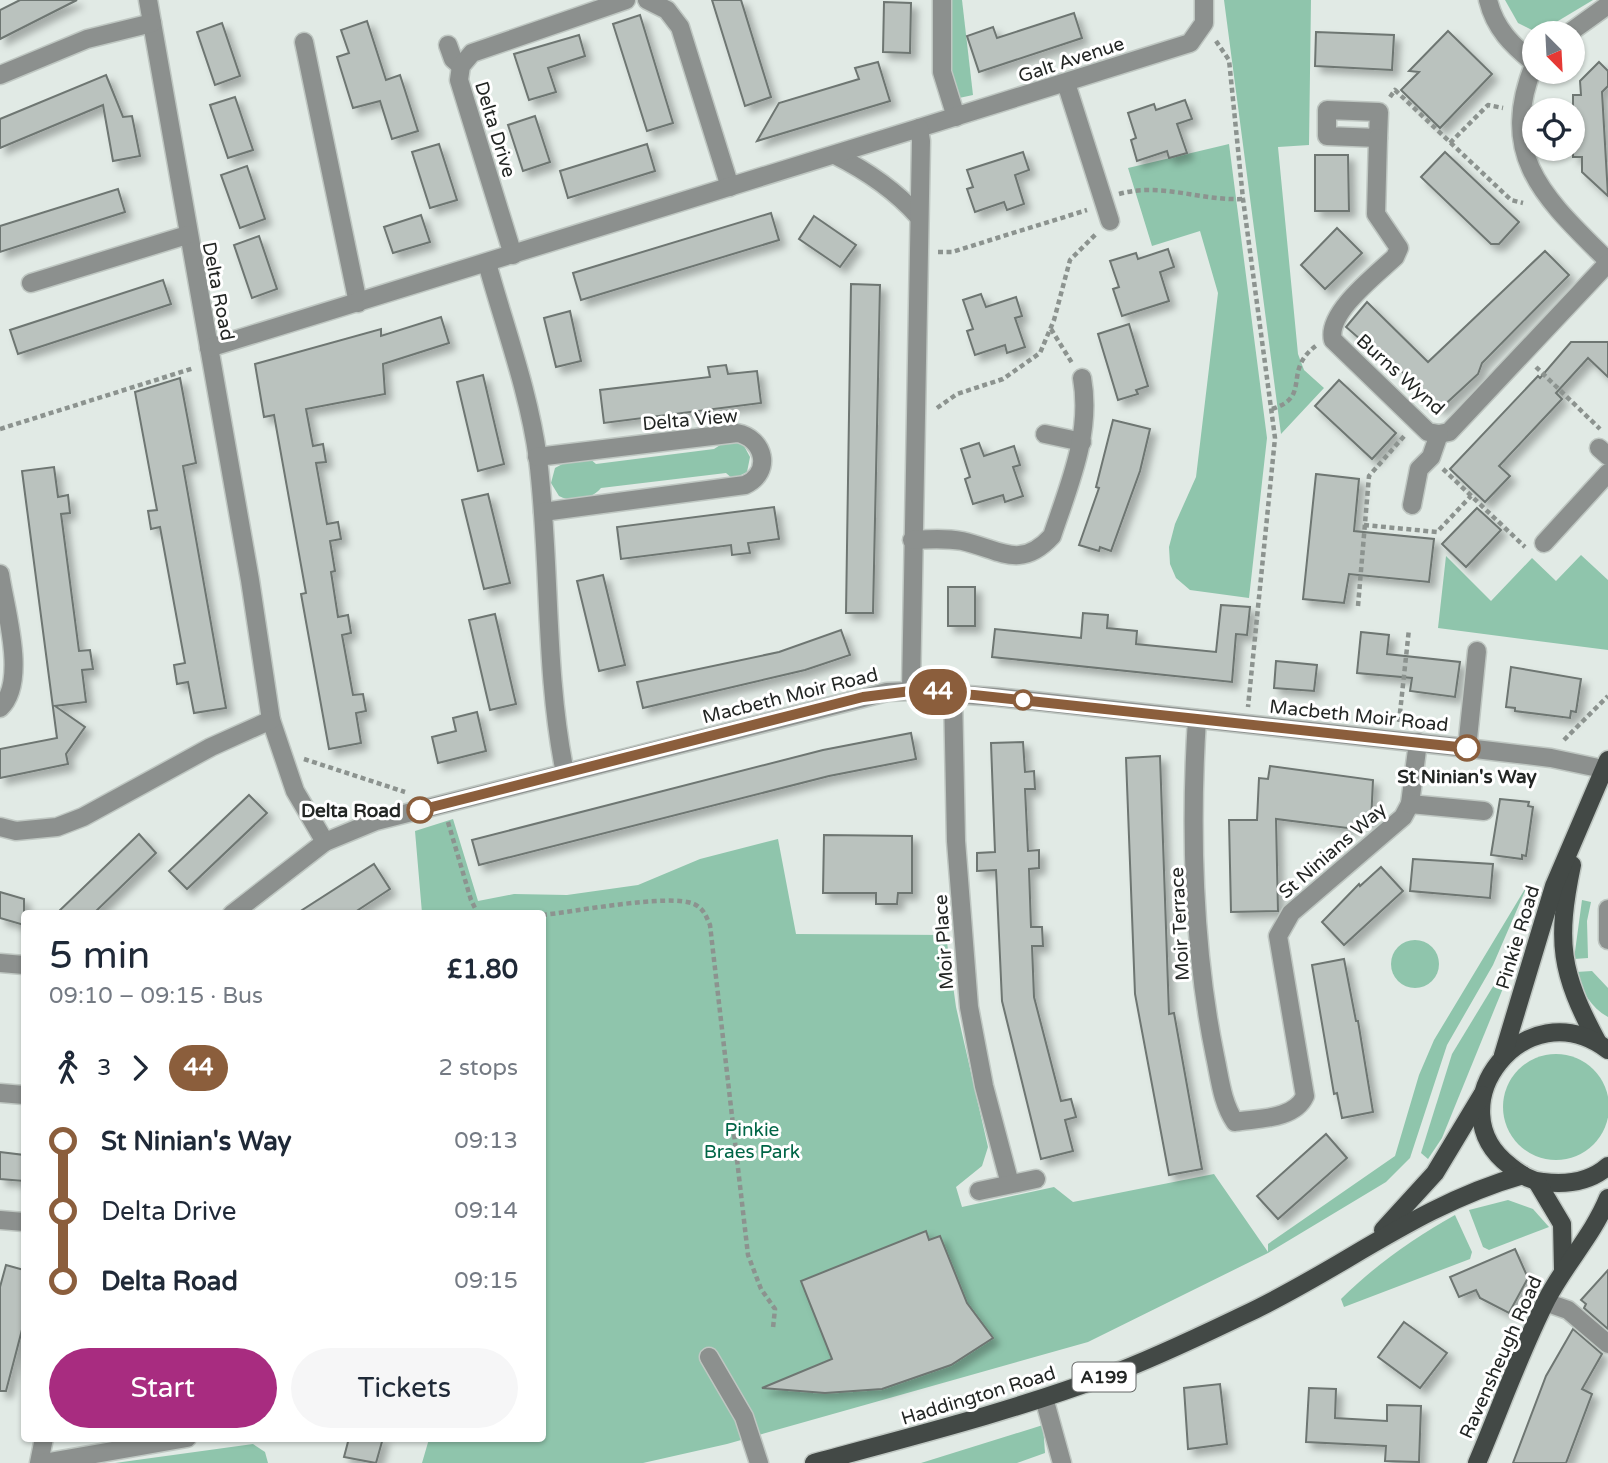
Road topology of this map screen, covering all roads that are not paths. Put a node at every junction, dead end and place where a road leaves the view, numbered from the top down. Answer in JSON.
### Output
{"nodes":[{"id":1,"x":148,"y":0,"type":"edge"},
{"id":2,"x":626,"y":0,"type":"edge"},
{"id":3,"x":647,"y":0,"type":"edge"},
{"id":4,"x":942,"y":0,"type":"edge"},
{"id":5,"x":1204,"y":0,"type":"edge"},
{"id":6,"x":1488,"y":0,"type":"edge"},
{"id":7,"x":1608,"y":5,"type":"edge"},
{"id":8,"x":1586,"y":21,"type":"edge"},
{"id":9,"x":152,"y":23,"type":"junction"},
{"id":10,"x":304,"y":42,"type":"dead end"},
{"id":11,"x":448,"y":45,"type":"dead end"},
{"id":12,"x":1522,"y":52,"type":"edge"},
{"id":13,"x":461,"y":66,"type":"junction"},
{"id":14,"x":0,"y":75,"type":"edge"},
{"id":15,"x":1066,"y":83,"type":"junction"},
{"id":16,"x":1528,"y":84,"type":"edge"},
{"id":17,"x":956,"y":117,"type":"junction"},
{"id":18,"x":919,"y":128,"type":"junction"},
{"id":19,"x":1378,"y":138,"type":"junction"},
{"id":20,"x":835,"y":155,"type":"junction"},
{"id":21,"x":730,"y":187,"type":"junction"},
{"id":22,"x":918,"y":216,"type":"junction"},
{"id":23,"x":1110,"y":221,"type":"road end"},
{"id":24,"x":187,"y":235,"type":"junction"},
{"id":25,"x":513,"y":255,"type":"junction"},
{"id":26,"x":1608,"y":262,"type":"edge"},
{"id":27,"x":487,"y":263,"type":"junction"},
{"id":28,"x":31,"y":283,"type":"dead end"},
{"id":29,"x":358,"y":303,"type":"junction"},
{"id":30,"x":210,"y":356,"type":"junction"},
{"id":31,"x":1082,"y":379,"type":"road end"},
{"id":32,"x":1045,"y":434,"type":"dead end"},
{"id":33,"x":1439,"y":434,"type":"junction"},
{"id":34,"x":1082,"y":442,"type":"junction"},
{"id":35,"x":537,"y":457,"type":"junction"},
{"id":36,"x":1608,"y":473,"type":"edge"},
{"id":37,"x":1412,"y":505,"type":"dead end"},
{"id":38,"x":543,"y":512,"type":"junction"},
{"id":39,"x":912,"y":540,"type":"junction"},
{"id":40,"x":1544,"y":543,"type":"road end"},
{"id":41,"x":0,"y":574,"type":"edge"},
{"id":42,"x":1477,"y":651,"type":"dead end"},
{"id":43,"x":911,"y":691,"type":"junction"},
{"id":44,"x":953,"y":693,"type":"junction"},
{"id":45,"x":0,"y":708,"type":"edge"},
{"id":46,"x":1197,"y":719,"type":"junction"},
{"id":47,"x":271,"y":720,"type":"junction"},
{"id":48,"x":1418,"y":742,"type":"junction"},
{"id":49,"x":1467,"y":748,"type":"junction"},
{"id":50,"x":1605,"y":764,"type":"edge"},
{"id":51,"x":565,"y":773,"type":"junction"},
{"id":52,"x":1410,"y":804,"type":"junction"},
{"id":53,"x":1484,"y":811,"type":"dead end"},
{"id":54,"x":0,"y":827,"type":"edge"},
{"id":55,"x":1578,"y":834,"type":"junction"},
{"id":56,"x":325,"y":842,"type":"junction"},
{"id":57,"x":1608,"y":909,"type":"edge"},
{"id":58,"x":237,"y":910,"type":"edge"},
{"id":59,"x":1608,"y":940,"type":"edge"},
{"id":60,"x":0,"y":963,"type":"edge"},
{"id":61,"x":21,"y":965,"type":"edge"},
{"id":62,"x":1602,"y":1045,"type":"edge"},
{"id":63,"x":1503,"y":1055,"type":"junction"},
{"id":64,"x":1483,"y":1092,"type":"junction"},
{"id":65,"x":0,"y":1093,"type":"edge"},
{"id":66,"x":21,"y":1095,"type":"edge"},
{"id":67,"x":1235,"y":1122,"type":"joint"},
{"id":68,"x":1608,"y":1166,"type":"edge"},
{"id":69,"x":1036,"y":1179,"type":"dead end"},
{"id":70,"x":1530,"y":1179,"type":"junction"},
{"id":71,"x":1010,"y":1184,"type":"junction"},
{"id":72,"x":979,"y":1191,"type":"dead end"},
{"id":73,"x":1608,"y":1198,"type":"edge"},
{"id":74,"x":0,"y":1220,"type":"edge"},
{"id":75,"x":21,"y":1222,"type":"edge"},
{"id":76,"x":1374,"y":1240,"type":"junction"},
{"id":77,"x":1563,"y":1269,"type":"junction"},
{"id":78,"x":1545,"y":1302,"type":"junction"},
{"id":79,"x":1608,"y":1344,"type":"edge"},
{"id":80,"x":709,"y":1357,"type":"dead end"},
{"id":81,"x":1044,"y":1398,"type":"junction"},
{"id":82,"x":44,"y":1442,"type":"edge"},
{"id":83,"x":164,"y":1442,"type":"edge"},
{"id":84,"x":41,"y":1463,"type":"edge"},
{"id":85,"x":759,"y":1463,"type":"edge"},
{"id":86,"x":814,"y":1463,"type":"edge"},
{"id":87,"x":1062,"y":1463,"type":"edge"},
{"id":88,"x":1477,"y":1463,"type":"edge"}],
"edges":[{"from":1,"to":9,"type":"street","name":"Delta Road"},
{"from":2,"to":13,"type":"street","name":"Delta Drive"},
{"from":3,"to":21,"type":"street"},
{"from":4,"to":17,"type":"street"},
{"from":5,"to":15,"type":"street","name":"Galt Avenue"},
{"from":6,"to":12,"type":"street"},
{"from":7,"to":8,"type":"street"},
{"from":9,"to":14,"type":"street"},
{"from":9,"to":24,"type":"street","name":"Delta Road"},
{"from":10,"to":29,"type":"street"},
{"from":11,"to":13,"type":"street"},
{"from":13,"to":25,"type":"street","name":"Delta Drive"},
{"from":15,"to":17,"type":"street","name":"Galt Avenue"},
{"from":15,"to":23,"type":"street"},
{"from":16,"to":26,"type":"street"},
{"from":17,"to":18,"type":"street","name":"Galt Avenue"},
{"from":18,"to":20,"type":"street"},
{"from":18,"to":22,"type":"street"},
{"from":19,"to":19,"type":"street"},
{"from":19,"to":33,"type":"street","name":"Burns Wynd"},
{"from":20,"to":21,"type":"street"},
{"from":20,"to":22,"type":"street"},
{"from":21,"to":25,"type":"street"},
{"from":22,"to":39,"type":"street"},
{"from":24,"to":28,"type":"street","name":"Delta Road"},
{"from":24,"to":30,"type":"street","name":"Delta Road"},
{"from":25,"to":27,"type":"street"},
{"from":26,"to":33,"type":"street","name":"Burns Wynd"},
{"from":27,"to":29,"type":"street"},
{"from":27,"to":35,"type":"street"},
{"from":29,"to":30,"type":"street"},
{"from":30,"to":47,"type":"street","name":"Delta Road"},
{"from":31,"to":34,"type":"street"},
{"from":32,"to":34,"type":"street"},
{"from":33,"to":37,"type":"street"},
{"from":34,"to":39,"type":"street"},
{"from":35,"to":38,"type":"street"},
{"from":35,"to":38,"type":"street","name":"Delta View"},
{"from":36,"to":40,"type":"street"},
{"from":38,"to":51,"type":"street"},
{"from":39,"to":43,"type":"street"},
{"from":41,"to":45,"type":"street"},
{"from":42,"to":49,"type":"street"},
{"from":43,"to":44,"type":"street","name":"Macbeth Moir Road"},
{"from":43,"to":51,"type":"street","name":"Macbeth Moir Road"},
{"from":44,"to":46,"type":"street","name":"Macbeth Moir Road"},
{"from":44,"to":71,"type":"street","name":"Moir Place"},
{"from":46,"to":48,"type":"street","name":"Macbeth Moir Road"},
{"from":46,"to":67,"type":"street","name":"Moir Terrace"},
{"from":47,"to":54,"type":"street"},
{"from":47,"to":56,"type":"street","name":"Delta Road"},
{"from":48,"to":49,"type":"street","name":"Macbeth Moir Road"},
{"from":48,"to":52,"type":"street","name":"St Ninians Way"},
{"from":49,"to":50,"type":"street","name":"Macbeth Moir Road"},
{"from":50,"to":55,"type":"main road","name":"Pinkie Road"},
{"from":51,"to":56,"type":"street","name":"Macbeth Moir Road"},
{"from":52,"to":53,"type":"street","name":"St Ninians Way"},
{"from":52,"to":67,"type":"street","name":"St Ninians Way"},
{"from":55,"to":62,"type":"main road","name":"Pinkie Road"},
{"from":55,"to":63,"type":"main road","name":"Pinkie Road"},
{"from":56,"to":58,"type":"street","name":"Macbeth Moir Road"},
{"from":57,"to":59,"type":"street"},
{"from":60,"to":61,"type":"street"},
{"from":62,"to":63,"type":"main road","number":"A199"},
{"from":63,"to":64,"type":"main road","number":"A199"},
{"from":64,"to":70,"type":"main road","number":"A199"},
{"from":64,"to":76,"type":"main road","name":"Haddington Road","number":"A199"},
{"from":65,"to":66,"type":"street"},
{"from":68,"to":70,"type":"main road","number":"A199"},
{"from":69,"to":71,"type":"street"},
{"from":70,"to":76,"type":"main road","name":"Haddington Road","number":"A199"},
{"from":70,"to":77,"type":"main road","name":"Ravensheugh Road"},
{"from":71,"to":72,"type":"street"},
{"from":73,"to":77,"type":"main road","name":"Ravensheugh Road"},
{"from":74,"to":75,"type":"street"},
{"from":76,"to":81,"type":"main road","name":"Haddington Road","number":"A199"},
{"from":77,"to":78,"type":"main road","name":"Ravensheugh Road"},
{"from":78,"to":79,"type":"street"},
{"from":78,"to":88,"type":"main road","name":"Ravensheugh Road"},
{"from":80,"to":85,"type":"street"},
{"from":81,"to":86,"type":"main road","name":"Haddington Road","number":"A199"},
{"from":81,"to":87,"type":"street"},
{"from":82,"to":84,"type":"street"},
{"from":83,"to":84,"type":"street"}]}
